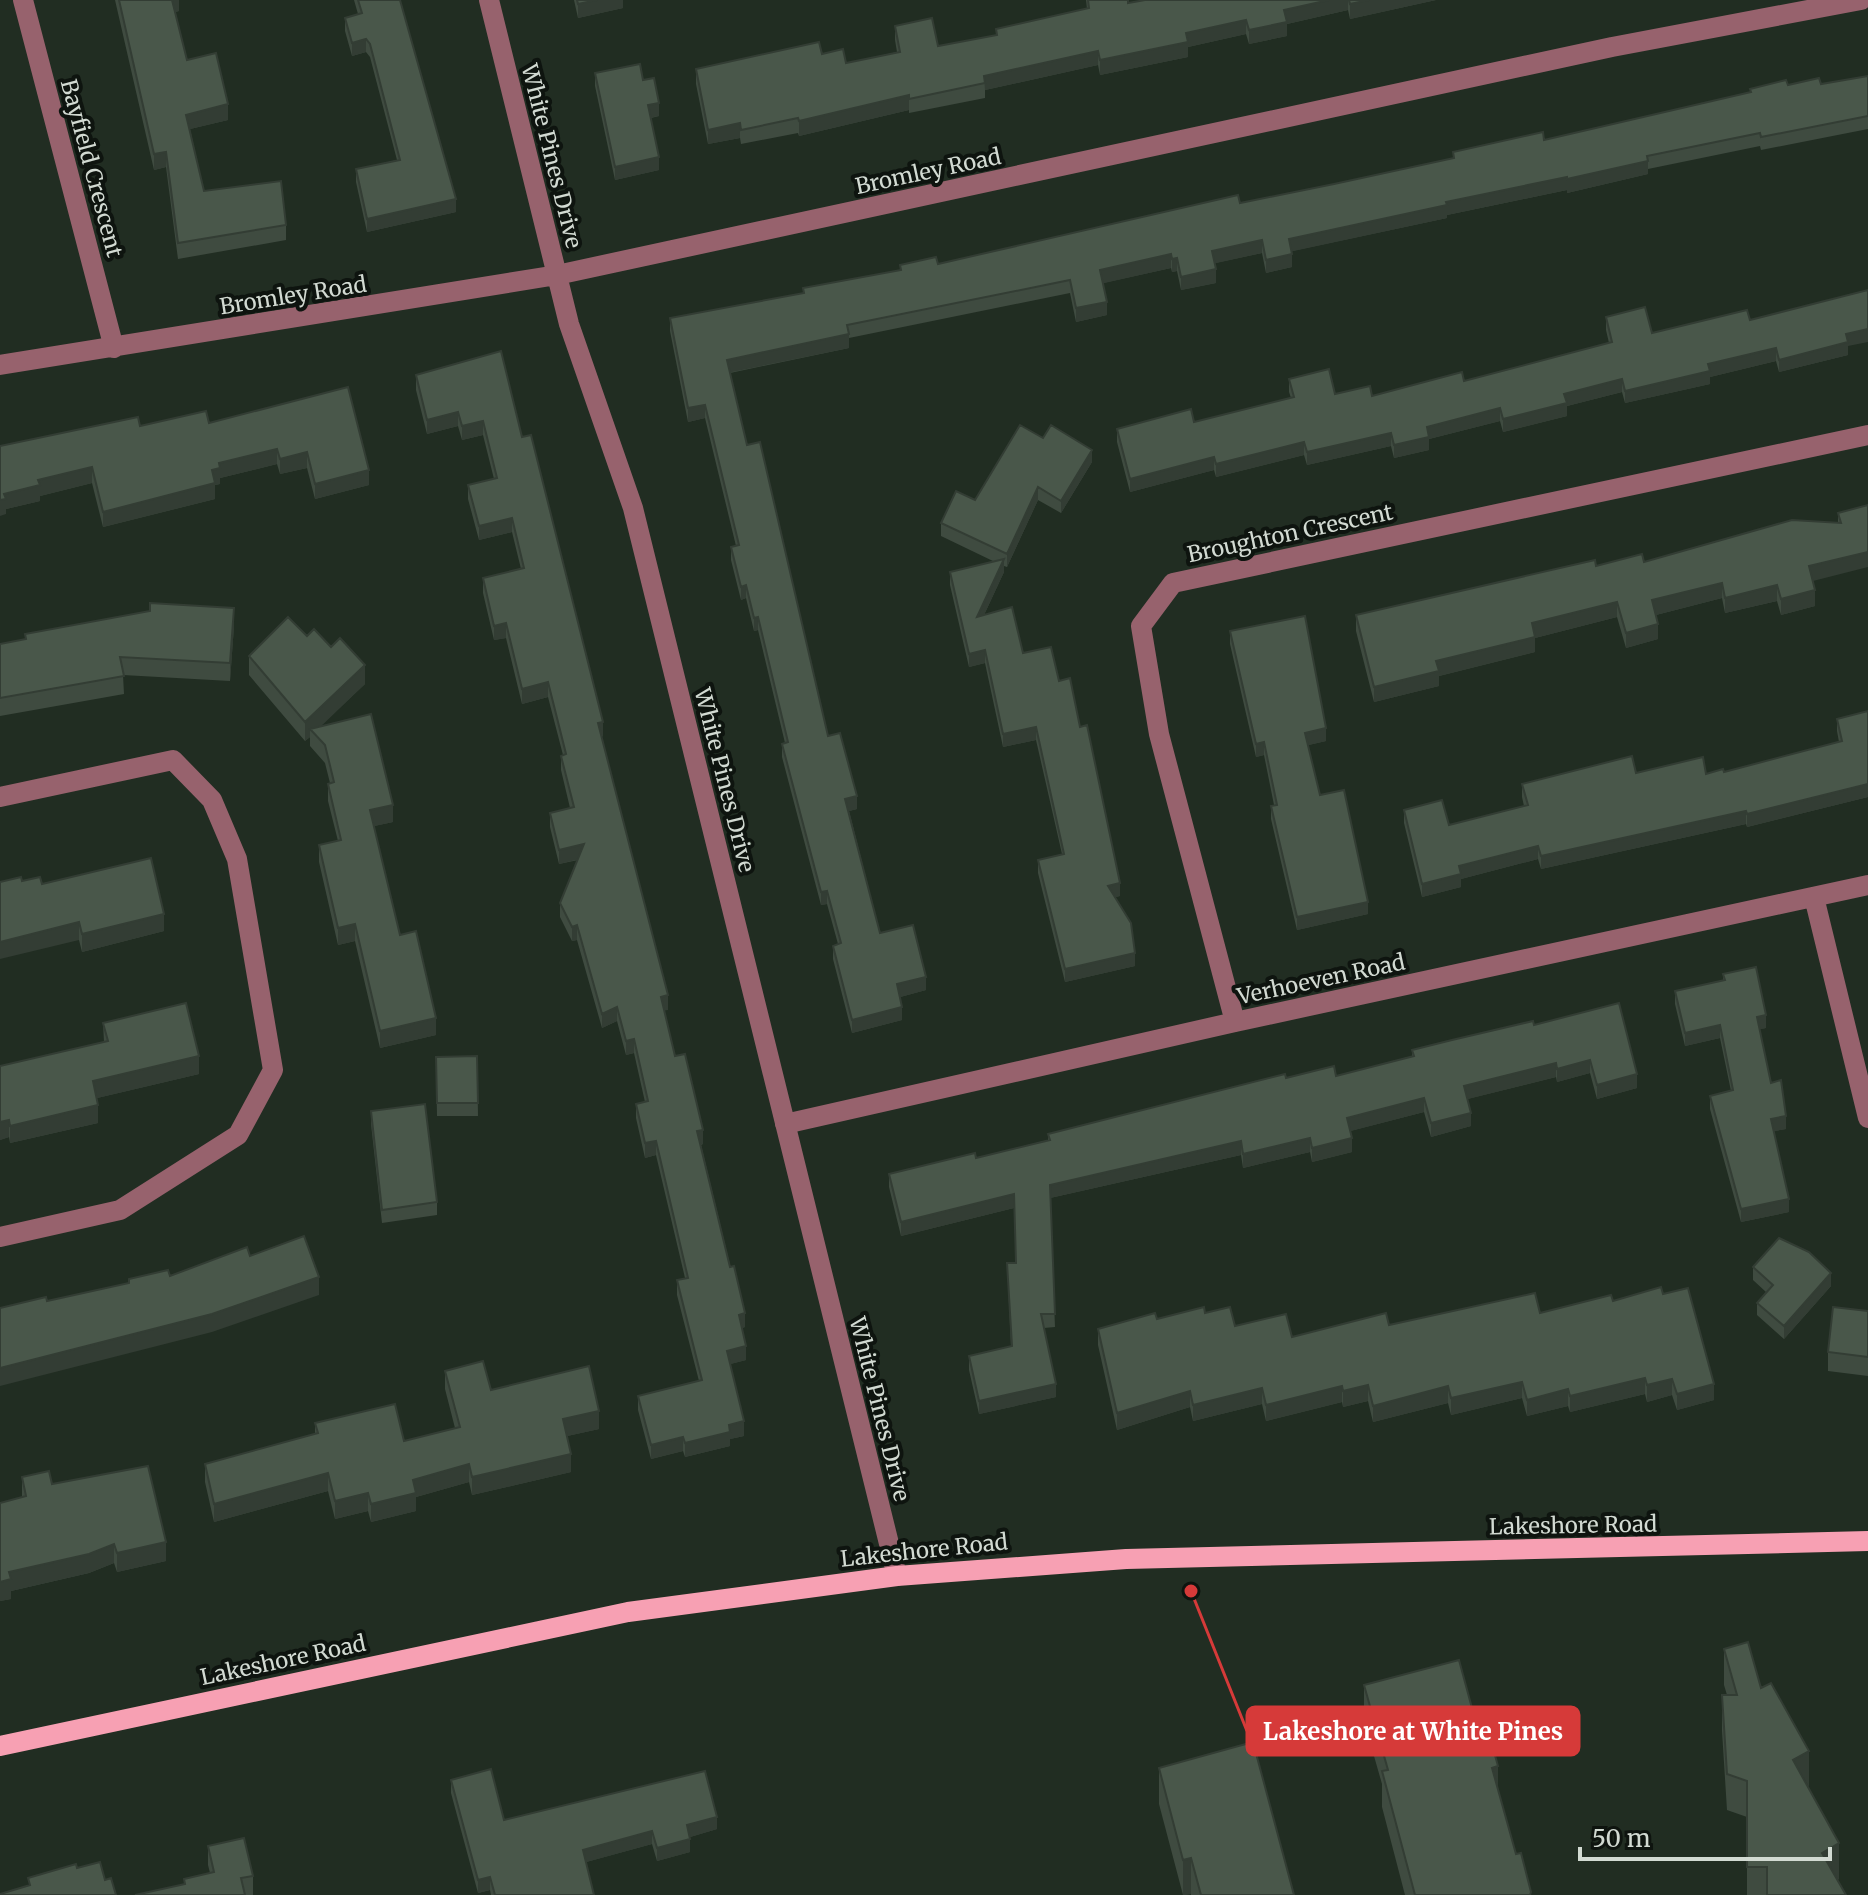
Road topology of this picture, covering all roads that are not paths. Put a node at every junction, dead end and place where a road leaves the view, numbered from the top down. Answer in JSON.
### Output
{"nodes":[{"id":1,"x":23,"y":0,"type":"edge"},
{"id":2,"x":489,"y":0,"type":"edge"},
{"id":3,"x":1861,"y":0,"type":"edge"},
{"id":4,"x":557,"y":275,"type":"junction"},
{"id":5,"x":114,"y":348,"type":"junction"},
{"id":6,"x":0,"y":365,"type":"edge"},
{"id":7,"x":1868,"y":435,"type":"edge"},
{"id":8,"x":0,"y":797,"type":"edge"},
{"id":9,"x":1868,"y":885,"type":"edge"},
{"id":10,"x":1814,"y":897,"type":"junction"},
{"id":11,"x":1235,"y":1022,"type":"junction"},
{"id":12,"x":1868,"y":1118,"type":"edge"},
{"id":13,"x":785,"y":1124,"type":"junction"},
{"id":14,"x":0,"y":1237,"type":"edge"},
{"id":15,"x":1868,"y":1541,"type":"edge"},
{"id":16,"x":897,"y":1576,"type":"junction"},
{"id":17,"x":0,"y":1746,"type":"edge"}],
"edges":[{"from":1,"to":5,"type":"street","name":"Bayfield Crescent"},
{"from":2,"to":4,"type":"street","name":"White Pines Drive"},
{"from":3,"to":4,"type":"street","name":"Bromley Road"},
{"from":4,"to":5,"type":"street","name":"Bromley Road"},
{"from":4,"to":13,"type":"street","name":"White Pines Drive"},
{"from":5,"to":6,"type":"street","name":"Bromley Road"},
{"from":7,"to":11,"type":"street","name":"Broughton Crescent"},
{"from":8,"to":14,"type":"street"},
{"from":9,"to":10,"type":"street","name":"Verhoeven Road"},
{"from":10,"to":11,"type":"street","name":"Verhoeven Road"},
{"from":10,"to":12,"type":"street"},
{"from":11,"to":13,"type":"street","name":"Verhoeven Road"},
{"from":13,"to":16,"type":"street","name":"White Pines Drive"},
{"from":15,"to":16,"type":"main road","name":"Lakeshore Road"},
{"from":16,"to":17,"type":"main road","name":"Lakeshore Road"}]}
